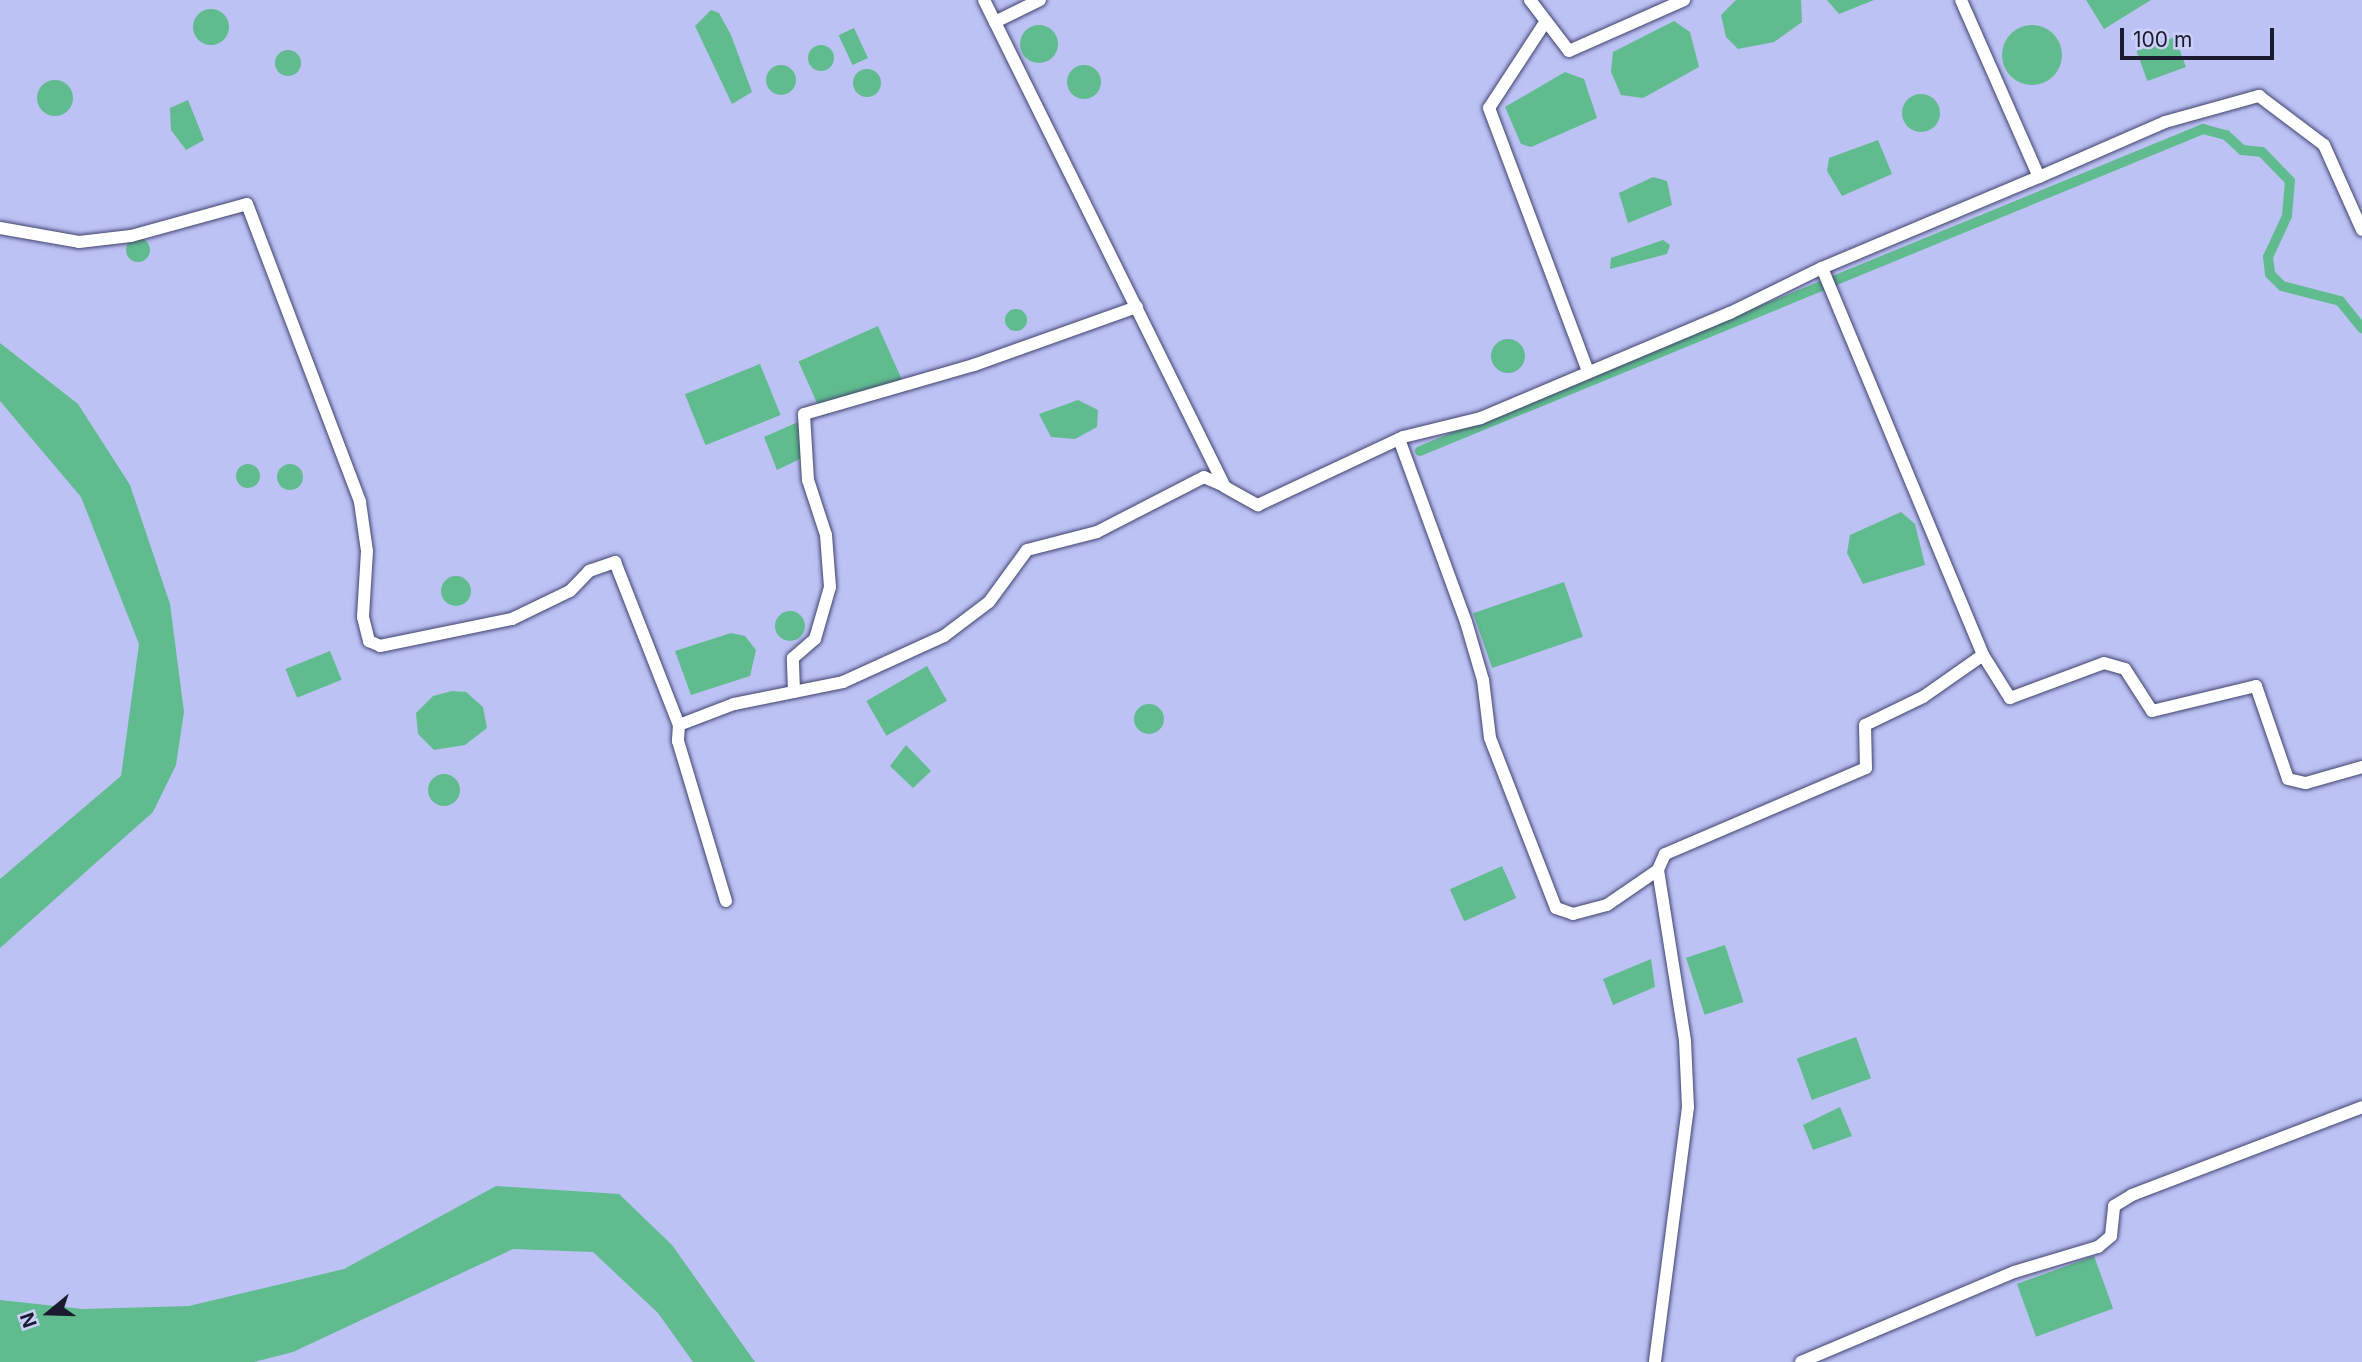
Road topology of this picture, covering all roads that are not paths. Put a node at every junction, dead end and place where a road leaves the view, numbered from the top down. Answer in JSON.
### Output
{"nodes":[{"id":1,"x":984,"y":0,"type":"edge"},
{"id":2,"x":1040,"y":0,"type":"edge"},
{"id":3,"x":1530,"y":0,"type":"edge"},
{"id":4,"x":1684,"y":0,"type":"edge"},
{"id":5,"x":1961,"y":0,"type":"edge"},
{"id":6,"x":995,"y":22,"type":"junction"},
{"id":7,"x":1544,"y":24,"type":"junction"},
{"id":8,"x":2039,"y":177,"type":"junction"},
{"id":9,"x":0,"y":228,"type":"edge"},
{"id":10,"x":2362,"y":230,"type":"edge"},
{"id":11,"x":1823,"y":271,"type":"junction"},
{"id":12,"x":1137,"y":307,"type":"junction"},
{"id":13,"x":1587,"y":371,"type":"junction"},
{"id":14,"x":1399,"y":439,"type":"junction"},
{"id":15,"x":1225,"y":487,"type":"junction"},
{"id":16,"x":1983,"y":655,"type":"junction"},
{"id":17,"x":794,"y":692,"type":"junction"},
{"id":18,"x":679,"y":725,"type":"junction"},
{"id":19,"x":2362,"y":767,"type":"edge"},
{"id":20,"x":1658,"y":870,"type":"junction"},
{"id":21,"x":726,"y":901,"type":"dead end"},
{"id":22,"x":2362,"y":1107,"type":"edge"},
{"id":23,"x":1655,"y":1362,"type":"edge"},
{"id":24,"x":1801,"y":1362,"type":"edge"}],
"edges":[{"from":1,"to":6,"type":"street"},
{"from":2,"to":6,"type":"street"},
{"from":3,"to":7,"type":"street"},
{"from":4,"to":7,"type":"street"},
{"from":5,"to":8,"type":"street"},
{"from":6,"to":12,"type":"street"},
{"from":7,"to":13,"type":"street"},
{"from":8,"to":10,"type":"street"},
{"from":8,"to":11,"type":"street"},
{"from":9,"to":18,"type":"street"},
{"from":11,"to":13,"type":"street"},
{"from":11,"to":16,"type":"street"},
{"from":12,"to":15,"type":"street"},
{"from":12,"to":17,"type":"street"},
{"from":13,"to":14,"type":"street"},
{"from":14,"to":15,"type":"street"},
{"from":14,"to":20,"type":"street"},
{"from":15,"to":17,"type":"street"},
{"from":16,"to":19,"type":"street"},
{"from":16,"to":20,"type":"street"},
{"from":17,"to":18,"type":"street"},
{"from":18,"to":21,"type":"street"},
{"from":20,"to":23,"type":"street"},
{"from":22,"to":24,"type":"street"}]}
